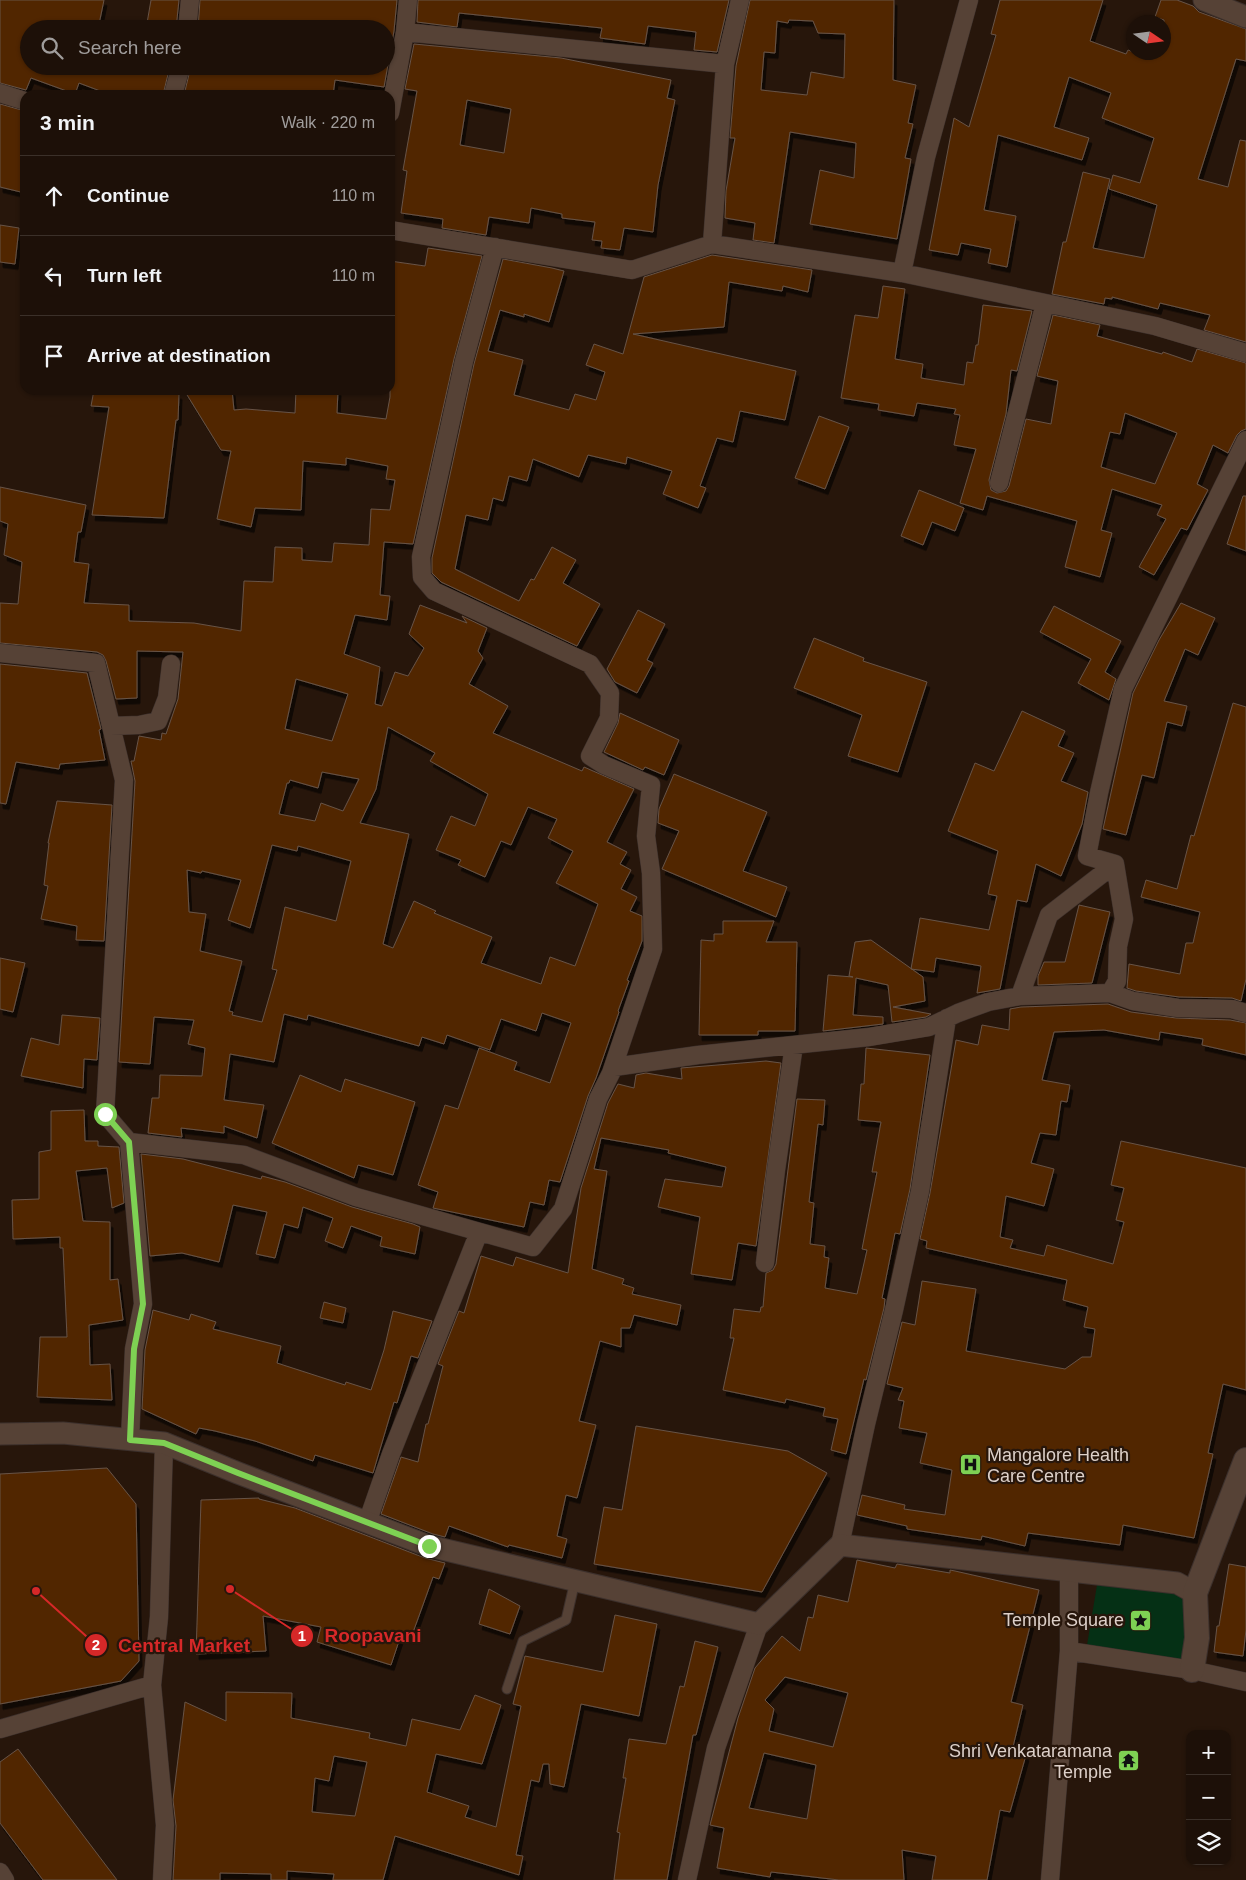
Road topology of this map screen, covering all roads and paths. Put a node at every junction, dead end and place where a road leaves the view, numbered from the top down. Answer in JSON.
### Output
{"nodes":[{"id":1,"x":190,"y":0,"type":"edge"},
{"id":2,"x":408,"y":0,"type":"edge"},
{"id":3,"x":740,"y":0,"type":"edge"},
{"id":4,"x":969,"y":0,"type":"edge"},
{"id":5,"x":1204,"y":0,"type":"edge"},
{"id":6,"x":1246,"y":17,"type":"edge"},
{"id":7,"x":188,"y":20,"type":"edge"},
{"id":8,"x":405,"y":32,"type":"junction"},
{"id":9,"x":725,"y":64,"type":"junction"},
{"id":10,"x":179,"y":75,"type":"edge"},
{"id":11,"x":174,"y":90,"type":"edge"},
{"id":12,"x":394,"y":90,"type":"edge"},
{"id":13,"x":0,"y":92,"type":"edge"},
{"id":14,"x":20,"y":99,"type":"edge"},
{"id":15,"x":395,"y":231,"type":"edge"},
{"id":16,"x":712,"y":244,"type":"junction"},
{"id":17,"x":495,"y":247,"type":"junction"},
{"id":18,"x":902,"y":273,"type":"junction"},
{"id":19,"x":1045,"y":303,"type":"junction"},
{"id":20,"x":1246,"y":352,"type":"edge"},
{"id":21,"x":1246,"y":440,"type":"edge"},
{"id":22,"x":999,"y":483,"type":"dead end"},
{"id":23,"x":0,"y":653,"type":"edge"},
{"id":24,"x":171,"y":664,"type":"dead end"},
{"id":25,"x":111,"y":726,"type":"junction"},
{"id":26,"x":1115,"y":864,"type":"junction"},
{"id":27,"x":1110,"y":993,"type":"junction"},
{"id":28,"x":1020,"y":996,"type":"junction"},
{"id":29,"x":1246,"y":1013,"type":"edge"},
{"id":30,"x":947,"y":1018,"type":"junction"},
{"id":31,"x":929,"y":1028,"type":"junction"},
{"id":32,"x":942,"y":1041,"type":"junction"},
{"id":33,"x":794,"y":1045,"type":"junction"},
{"id":34,"x":611,"y":1073,"type":"junction"},
{"id":35,"x":129,"y":1142,"type":"junction"},
{"id":36,"x":478,"y":1232,"type":"junction"},
{"id":37,"x":765,"y":1264,"type":"dead end"},
{"id":38,"x":0,"y":1434,"type":"edge"},
{"id":39,"x":130,"y":1440,"type":"junction"},
{"id":40,"x":164,"y":1443,"type":"junction"},
{"id":41,"x":1246,"y":1460,"type":"edge"},
{"id":42,"x":367,"y":1523,"type":"junction"},
{"id":43,"x":840,"y":1545,"type":"junction"},
{"id":44,"x":1069,"y":1571,"type":"junction"},
{"id":45,"x":575,"y":1580,"type":"junction"},
{"id":46,"x":1195,"y":1593,"type":"junction"},
{"id":47,"x":759,"y":1624,"type":"junction"},
{"id":48,"x":1069,"y":1651,"type":"junction"},
{"id":49,"x":1192,"y":1670,"type":"junction"},
{"id":50,"x":1246,"y":1682,"type":"edge"},
{"id":51,"x":152,"y":1685,"type":"junction"},
{"id":52,"x":507,"y":1689,"type":"dead end"},
{"id":53,"x":0,"y":1729,"type":"edge"},
{"id":54,"x":0,"y":1872,"type":"edge"},
{"id":55,"x":5,"y":1880,"type":"edge"},
{"id":56,"x":162,"y":1880,"type":"edge"},
{"id":57,"x":687,"y":1880,"type":"edge"},
{"id":58,"x":1050,"y":1880,"type":"edge"}],
"edges":[{"from":1,"to":7,"type":"street"},
{"from":2,"to":8,"type":"street"},
{"from":3,"to":9,"type":"street"},
{"from":4,"to":18,"type":"street"},
{"from":5,"to":6,"type":"street"},
{"from":8,"to":9,"type":"street"},
{"from":8,"to":12,"type":"street"},
{"from":9,"to":16,"type":"street"},
{"from":10,"to":11,"type":"street"},
{"from":13,"to":14,"type":"street"},
{"from":15,"to":17,"type":"street"},
{"from":16,"to":17,"type":"street"},
{"from":16,"to":18,"type":"street"},
{"from":17,"to":34,"type":"street"},
{"from":18,"to":19,"type":"street"},
{"from":19,"to":20,"type":"street"},
{"from":19,"to":22,"type":"street"},
{"from":21,"to":26,"type":"street"},
{"from":23,"to":25,"type":"street"},
{"from":24,"to":25,"type":"street"},
{"from":25,"to":35,"type":"street"},
{"from":26,"to":27,"type":"street"},
{"from":26,"to":28,"type":"street"},
{"from":27,"to":28,"type":"street"},
{"from":27,"to":29,"type":"street"},
{"from":28,"to":30,"type":"street"},
{"from":30,"to":31,"type":"street"},
{"from":30,"to":32,"type":"street"},
{"from":31,"to":32,"type":"street"},
{"from":31,"to":33,"type":"street"},
{"from":32,"to":43,"type":"street"},
{"from":33,"to":34,"type":"street"},
{"from":33,"to":37,"type":"street"},
{"from":34,"to":36,"type":"street"},
{"from":35,"to":36,"type":"street"},
{"from":35,"to":39,"type":"street"},
{"from":36,"to":42,"type":"street"},
{"from":38,"to":39,"type":"street"},
{"from":39,"to":40,"type":"street"},
{"from":40,"to":42,"type":"street"},
{"from":40,"to":51,"type":"street"},
{"from":41,"to":46,"type":"main road"},
{"from":42,"to":45,"type":"street"},
{"from":43,"to":44,"type":"street"},
{"from":43,"to":47,"type":"street"},
{"from":44,"to":46,"type":"street"},
{"from":44,"to":48,"type":"street"},
{"from":45,"to":47,"type":"street"},
{"from":45,"to":52,"type":"lane"},
{"from":46,"to":49,"type":"main road"},
{"from":47,"to":57,"type":"street"},
{"from":48,"to":49,"type":"street"},
{"from":48,"to":58,"type":"street"},
{"from":49,"to":50,"type":"street"},
{"from":51,"to":53,"type":"street"},
{"from":51,"to":56,"type":"street"},
{"from":54,"to":55,"type":"street"}]}
